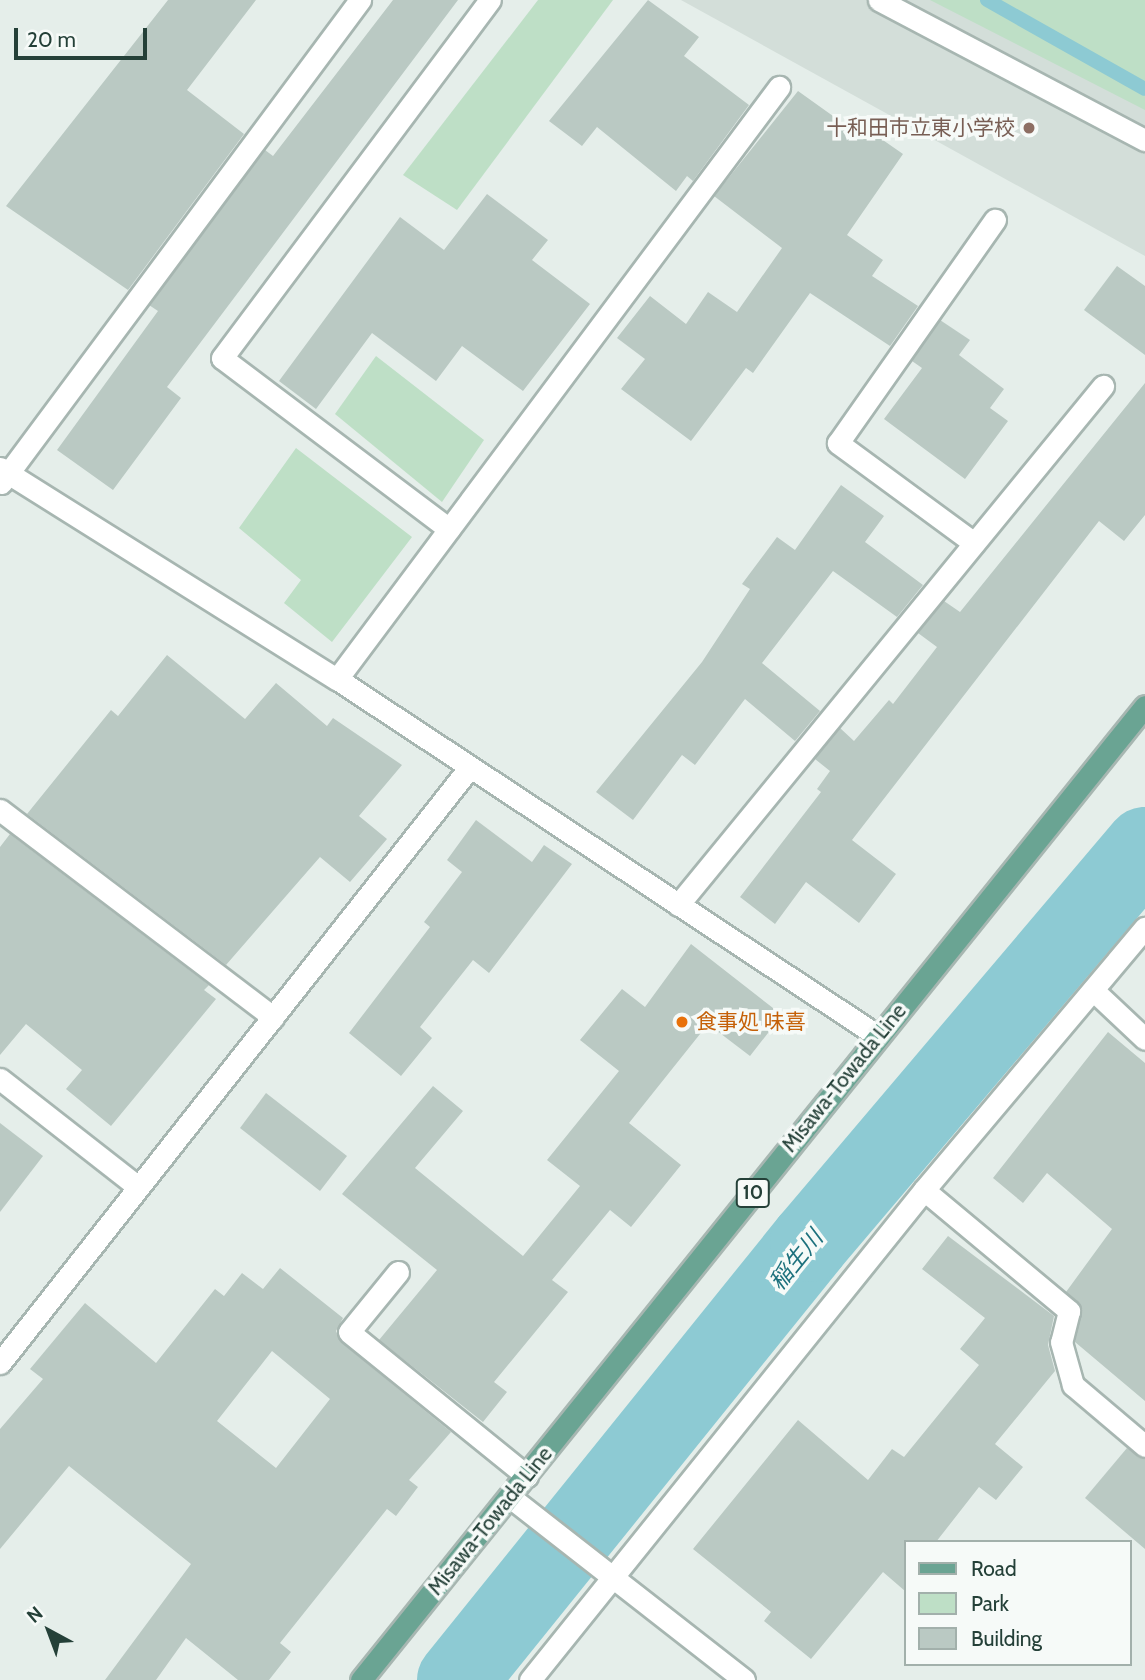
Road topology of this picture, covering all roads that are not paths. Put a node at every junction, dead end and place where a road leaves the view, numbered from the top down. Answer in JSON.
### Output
{"nodes":[{"id":1,"x":360,"y":0,"type":"edge"},
{"id":2,"x":490,"y":0,"type":"edge"},
{"id":3,"x":879,"y":0,"type":"edge"},
{"id":4,"x":779,"y":87,"type":"dead end"},
{"id":5,"x":1145,"y":140,"type":"edge"},
{"id":6,"x":995,"y":219,"type":"dead end"},
{"id":7,"x":1103,"y":386,"type":"dead end"},
{"id":8,"x":3,"y":476,"type":"edge"},
{"id":9,"x":449,"y":529,"type":"junction"},
{"id":10,"x":974,"y":543,"type":"junction"},
{"id":11,"x":337,"y":679,"type":"junction"},
{"id":12,"x":1145,"y":706,"type":"edge"},
{"id":13,"x":469,"y":768,"type":"junction"},
{"id":14,"x":0,"y":810,"type":"edge"},
{"id":15,"x":678,"y":905,"type":"junction"},
{"id":16,"x":1145,"y":928,"type":"edge"},
{"id":17,"x":1093,"y":990,"type":"junction"},
{"id":18,"x":273,"y":1017,"type":"junction"},
{"id":19,"x":877,"y":1037,"type":"junction"},
{"id":20,"x":1145,"y":1040,"type":"edge"},
{"id":21,"x":0,"y":1079,"type":"edge"},
{"id":22,"x":138,"y":1187,"type":"junction"},
{"id":23,"x":924,"y":1190,"type":"junction"},
{"id":24,"x":398,"y":1272,"type":"dead end"},
{"id":25,"x":0,"y":1361,"type":"edge"},
{"id":26,"x":1145,"y":1446,"type":"edge"},
{"id":27,"x":527,"y":1476,"type":"junction"},
{"id":28,"x":510,"y":1497,"type":"junction"},
{"id":29,"x":608,"y":1571,"type":"junction"},
{"id":30,"x":361,"y":1680,"type":"edge"},
{"id":31,"x":530,"y":1680,"type":"edge"},
{"id":32,"x":744,"y":1680,"type":"edge"}],
"edges":[{"from":1,"to":8,"type":"street"},
{"from":2,"to":9,"type":"street"},
{"from":3,"to":5,"type":"street"},
{"from":4,"to":9,"type":"street"},
{"from":6,"to":10,"type":"street"},
{"from":7,"to":10,"type":"street"},
{"from":8,"to":11,"type":"street"},
{"from":9,"to":11,"type":"street"},
{"from":10,"to":15,"type":"street"},
{"from":11,"to":13,"type":"street"},
{"from":12,"to":19,"type":"main road","name":"Misawa-Towada Line","number":"10"},
{"from":13,"to":15,"type":"street"},
{"from":13,"to":18,"type":"street"},
{"from":14,"to":18,"type":"street"},
{"from":15,"to":19,"type":"street"},
{"from":16,"to":17,"type":"street"},
{"from":17,"to":20,"type":"street"},
{"from":17,"to":23,"type":"street"},
{"from":18,"to":22,"type":"street"},
{"from":19,"to":27,"type":"main road","name":"Misawa-Towada Line","number":"10"},
{"from":21,"to":22,"type":"street"},
{"from":22,"to":25,"type":"street"},
{"from":23,"to":26,"type":"street"},
{"from":23,"to":29,"type":"street"},
{"from":24,"to":27,"type":"street"},
{"from":27,"to":28,"type":"main road","name":"Misawa-Towada Line","number":"10"},
{"from":28,"to":29,"type":"street"},
{"from":28,"to":30,"type":"main road","name":"Misawa-Towada Line","number":"10"},
{"from":29,"to":31,"type":"street"},
{"from":29,"to":32,"type":"street"}]}
